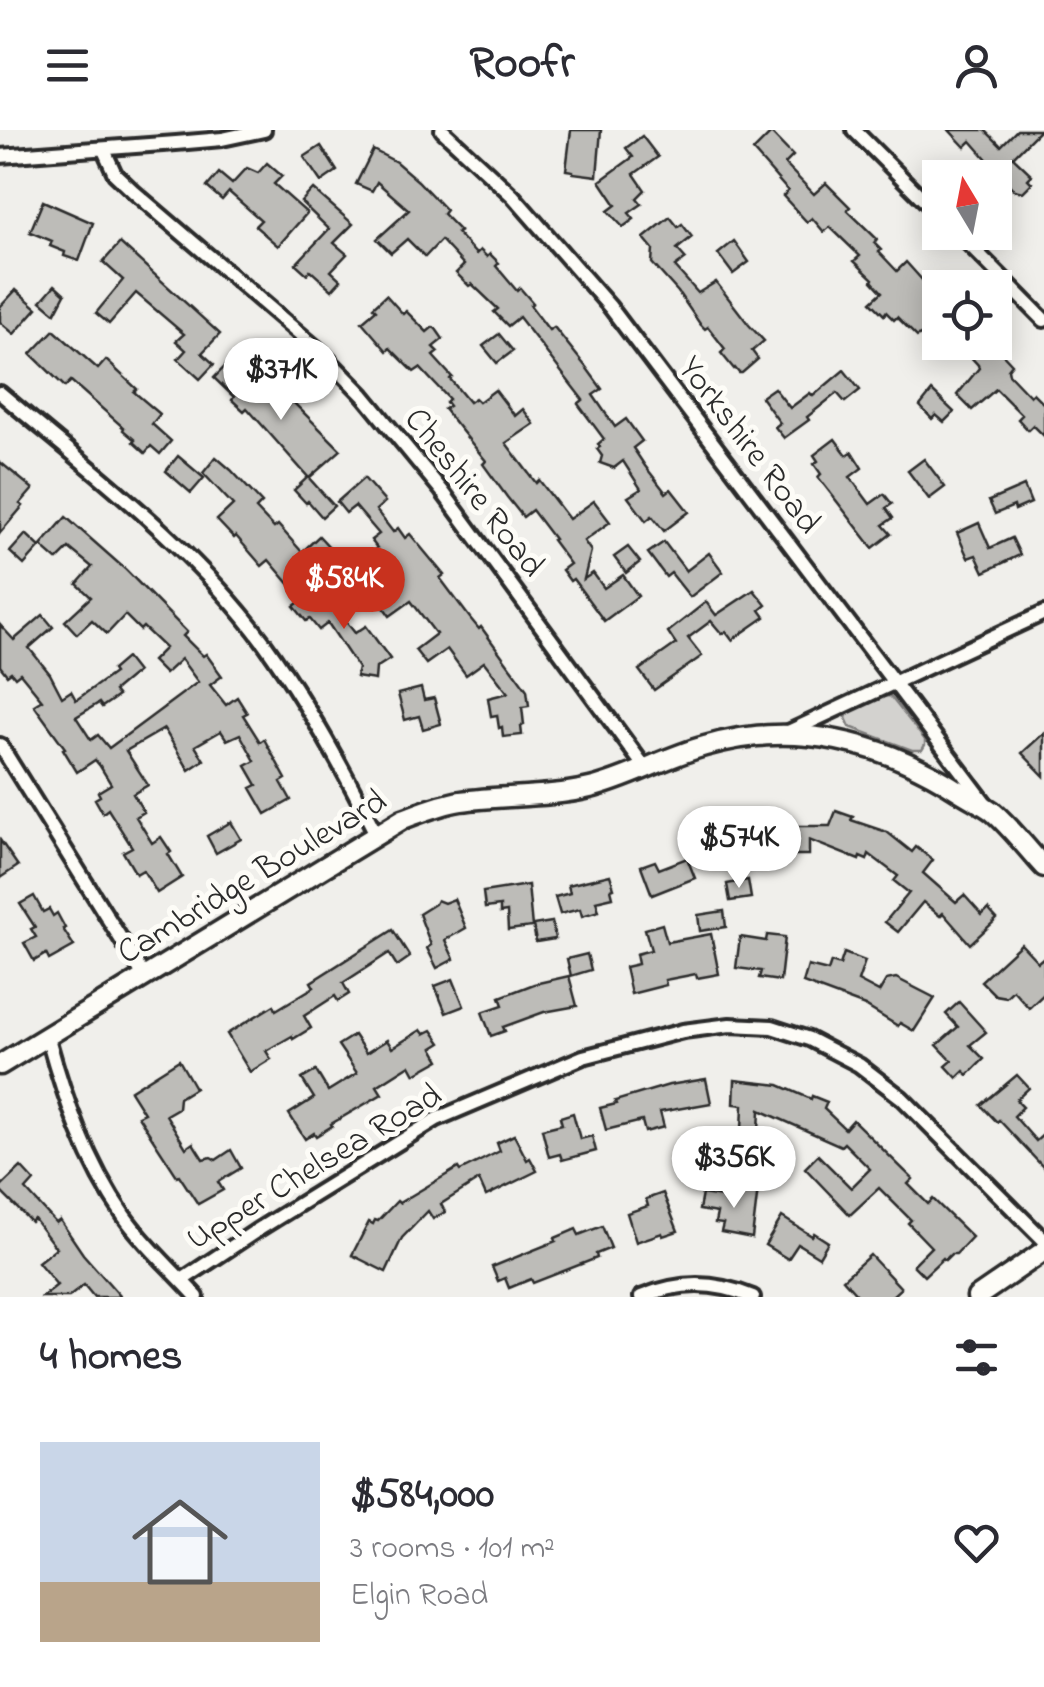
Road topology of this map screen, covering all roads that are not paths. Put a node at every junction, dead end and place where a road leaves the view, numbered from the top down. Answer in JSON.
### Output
{"nodes":[{"id":1,"x":264,"y":130,"type":"edge"},
{"id":2,"x":442,"y":130,"type":"edge"},
{"id":3,"x":854,"y":130,"type":"edge"},
{"id":4,"x":104,"y":150,"type":"junction"},
{"id":5,"x":0,"y":156,"type":"edge"},
{"id":6,"x":922,"y":198,"type":"edge"},
{"id":7,"x":975,"y":250,"type":"edge"},
{"id":8,"x":1044,"y":320,"type":"edge"},
{"id":9,"x":0,"y":393,"type":"edge"},
{"id":10,"x":1044,"y":613,"type":"edge"},
{"id":11,"x":892,"y":682,"type":"junction"},
{"id":12,"x":781,"y":736,"type":"junction"},
{"id":13,"x":0,"y":745,"type":"edge"},
{"id":14,"x":646,"y":769,"type":"junction"},
{"id":15,"x":993,"y":812,"type":"junction"},
{"id":16,"x":376,"y":834,"type":"junction"},
{"id":17,"x":1044,"y":867,"type":"edge"},
{"id":18,"x":144,"y":976,"type":"junction"},
{"id":19,"x":48,"y":1038,"type":"junction"},
{"id":20,"x":0,"y":1066,"type":"edge"},
{"id":21,"x":1044,"y":1240,"type":"edge"},
{"id":22,"x":1044,"y":1251,"type":"edge"},
{"id":23,"x":182,"y":1280,"type":"junction"},
{"id":24,"x":197,"y":1297,"type":"edge"},
{"id":25,"x":641,"y":1297,"type":"edge"},
{"id":26,"x":752,"y":1297,"type":"edge"},
{"id":27,"x":977,"y":1297,"type":"edge"}],
"edges":[{"from":1,"to":4,"type":"street"},
{"from":2,"to":11,"type":"street","name":"Yorkshire Road"},
{"from":3,"to":6,"type":"street"},
{"from":4,"to":5,"type":"street"},
{"from":4,"to":14,"type":"street","name":"Cheshire Road"},
{"from":7,"to":8,"type":"street"},
{"from":9,"to":16,"type":"street"},
{"from":10,"to":11,"type":"street"},
{"from":11,"to":12,"type":"street"},
{"from":11,"to":15,"type":"street","name":"Yorkshire Road"},
{"from":12,"to":14,"type":"street","name":"Cambridge Boulevard"},
{"from":12,"to":15,"type":"street","name":"Cambridge Boulevard"},
{"from":13,"to":18,"type":"street"},
{"from":14,"to":16,"type":"street","name":"Cambridge Boulevard"},
{"from":15,"to":17,"type":"street","name":"Cambridge Boulevard"},
{"from":16,"to":18,"type":"street","name":"Cambridge Boulevard"},
{"from":18,"to":19,"type":"street","name":"Cambridge Boulevard"},
{"from":19,"to":20,"type":"street","name":"Cambridge Boulevard"},
{"from":19,"to":23,"type":"street"},
{"from":21,"to":23,"type":"street","name":"Upper Chelsea Road"},
{"from":22,"to":27,"type":"street"},
{"from":23,"to":24,"type":"street"},
{"from":25,"to":26,"type":"street"}]}
